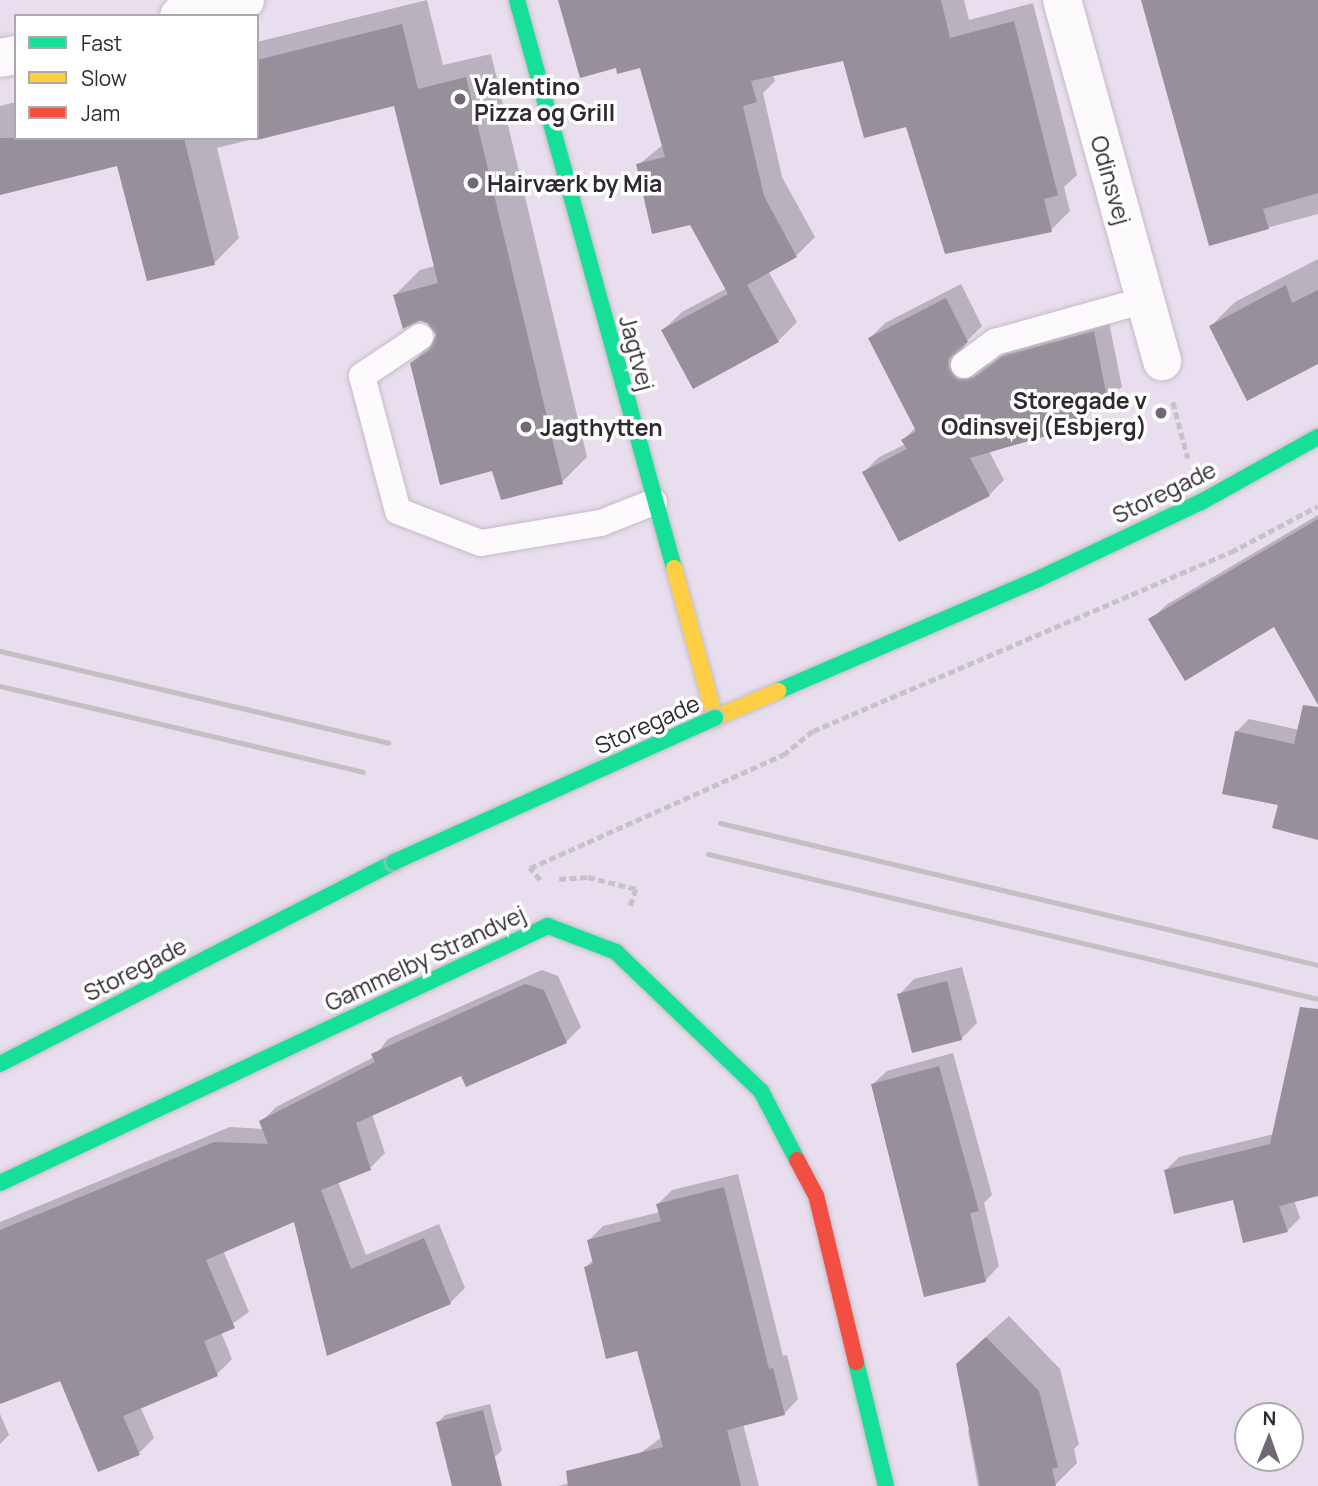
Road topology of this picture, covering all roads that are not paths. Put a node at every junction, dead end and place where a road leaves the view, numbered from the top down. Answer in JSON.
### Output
{"nodes":[{"id":1,"x":245,"y":0,"type":"edge"},
{"id":2,"x":517,"y":0,"type":"edge"},
{"id":3,"x":1062,"y":0,"type":"edge"},
{"id":4,"x":187,"y":14,"type":"edge"},
{"id":5,"x":1145,"y":300,"type":"junction"},
{"id":6,"x":420,"y":337,"type":"dead end"},
{"id":7,"x":1161,"y":361,"type":"road end"},
{"id":8,"x":964,"y":365,"type":"dead end"},
{"id":9,"x":1314,"y":447,"type":"edge"},
{"id":10,"x":654,"y":502,"type":"junction"},
{"id":11,"x":715,"y":718,"type":"junction"},
{"id":12,"x":0,"y":1063,"type":"edge"},
{"id":13,"x":0,"y":1183,"type":"edge"},
{"id":14,"x":886,"y":1486,"type":"edge"}],
"edges":[{"from":1,"to":4,"type":"street"},
{"from":2,"to":10,"type":"street","name":"Jagtvej"},
{"from":3,"to":5,"type":"street","name":"Odinsvej"},
{"from":5,"to":7,"type":"street","name":"Odinsvej"},
{"from":5,"to":8,"type":"lane"},
{"from":6,"to":10,"type":"lane"},
{"from":9,"to":11,"type":"street","name":"Storegade"},
{"from":10,"to":11,"type":"street","name":"Jagtvej"},
{"from":11,"to":12,"type":"street","name":"Storegade","bridge":true},
{"from":13,"to":14,"type":"street","name":"Gammelby Strandvej"}]}
